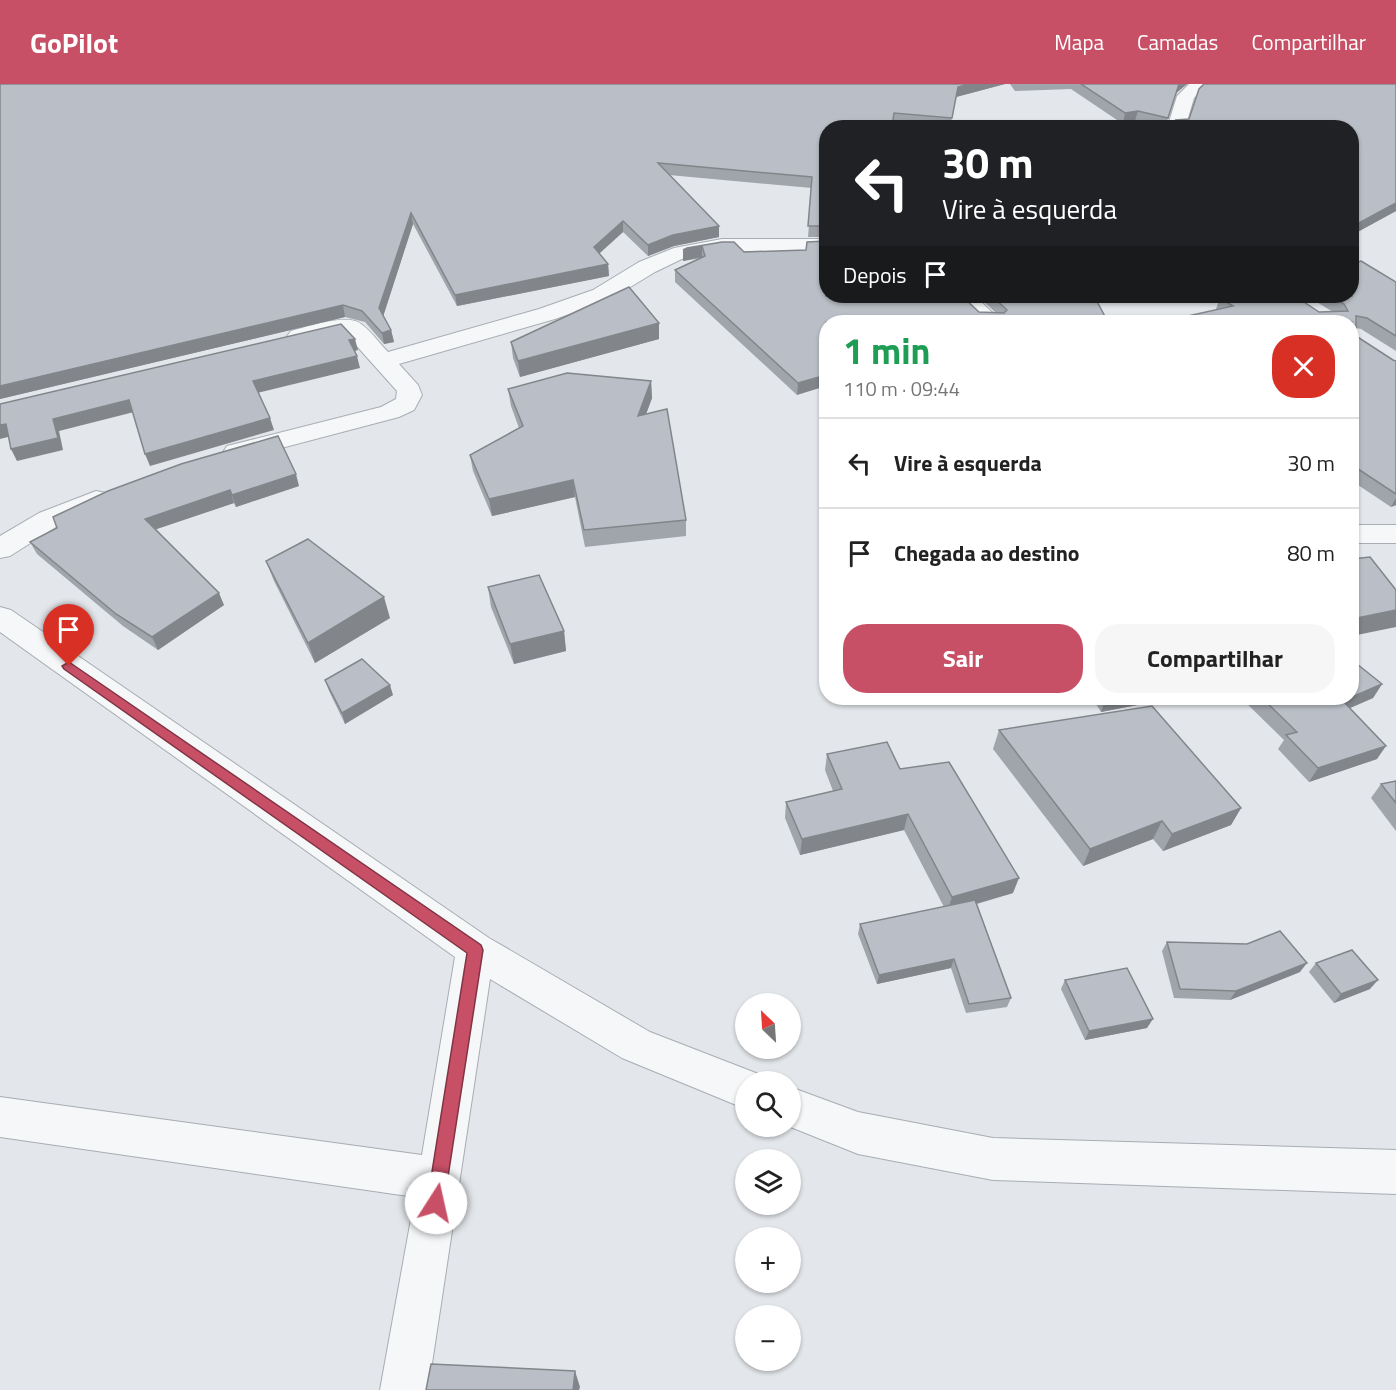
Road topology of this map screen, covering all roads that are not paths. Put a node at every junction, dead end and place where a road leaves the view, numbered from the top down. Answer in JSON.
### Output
{"nodes":[{"id":1,"x":1199,"y":84,"type":"edge"},
{"id":2,"x":1178,"y":120,"type":"edge"},
{"id":3,"x":819,"y":245,"type":"edge"},
{"id":4,"x":971,"y":303,"type":"edge"},
{"id":5,"x":983,"y":315,"type":"edge"},
{"id":6,"x":275,"y":342,"type":"edge"},
{"id":7,"x":383,"y":361,"type":"junction"},
{"id":8,"x":212,"y":459,"type":"edge"},
{"id":9,"x":117,"y":491,"type":"edge"},
{"id":10,"x":1359,"y":534,"type":"edge"},
{"id":11,"x":1396,"y":534,"type":"edge"},
{"id":12,"x":0,"y":549,"type":"edge"},
{"id":13,"x":0,"y":617,"type":"edge"},
{"id":14,"x":475,"y":950,"type":"junction"},
{"id":15,"x":735,"y":1085,"type":"edge"},
{"id":16,"x":801,"y":1111,"type":"edge"},
{"id":17,"x":0,"y":1117,"type":"edge"},
{"id":18,"x":1396,"y":1172,"type":"edge"},
{"id":19,"x":440,"y":1179,"type":"junction"},
{"id":20,"x":404,"y":1390,"type":"edge"}],
"edges":[{"from":1,"to":2,"type":"street"},
{"from":3,"to":7,"type":"street"},
{"from":4,"to":5,"type":"street"},
{"from":6,"to":7,"type":"street"},
{"from":7,"to":8,"type":"street"},
{"from":9,"to":12,"type":"street"},
{"from":10,"to":11,"type":"street"},
{"from":13,"to":14,"type":"street"},
{"from":14,"to":15,"type":"street"},
{"from":14,"to":19,"type":"street"},
{"from":16,"to":18,"type":"street"},
{"from":17,"to":19,"type":"street"},
{"from":19,"to":20,"type":"street"}]}
